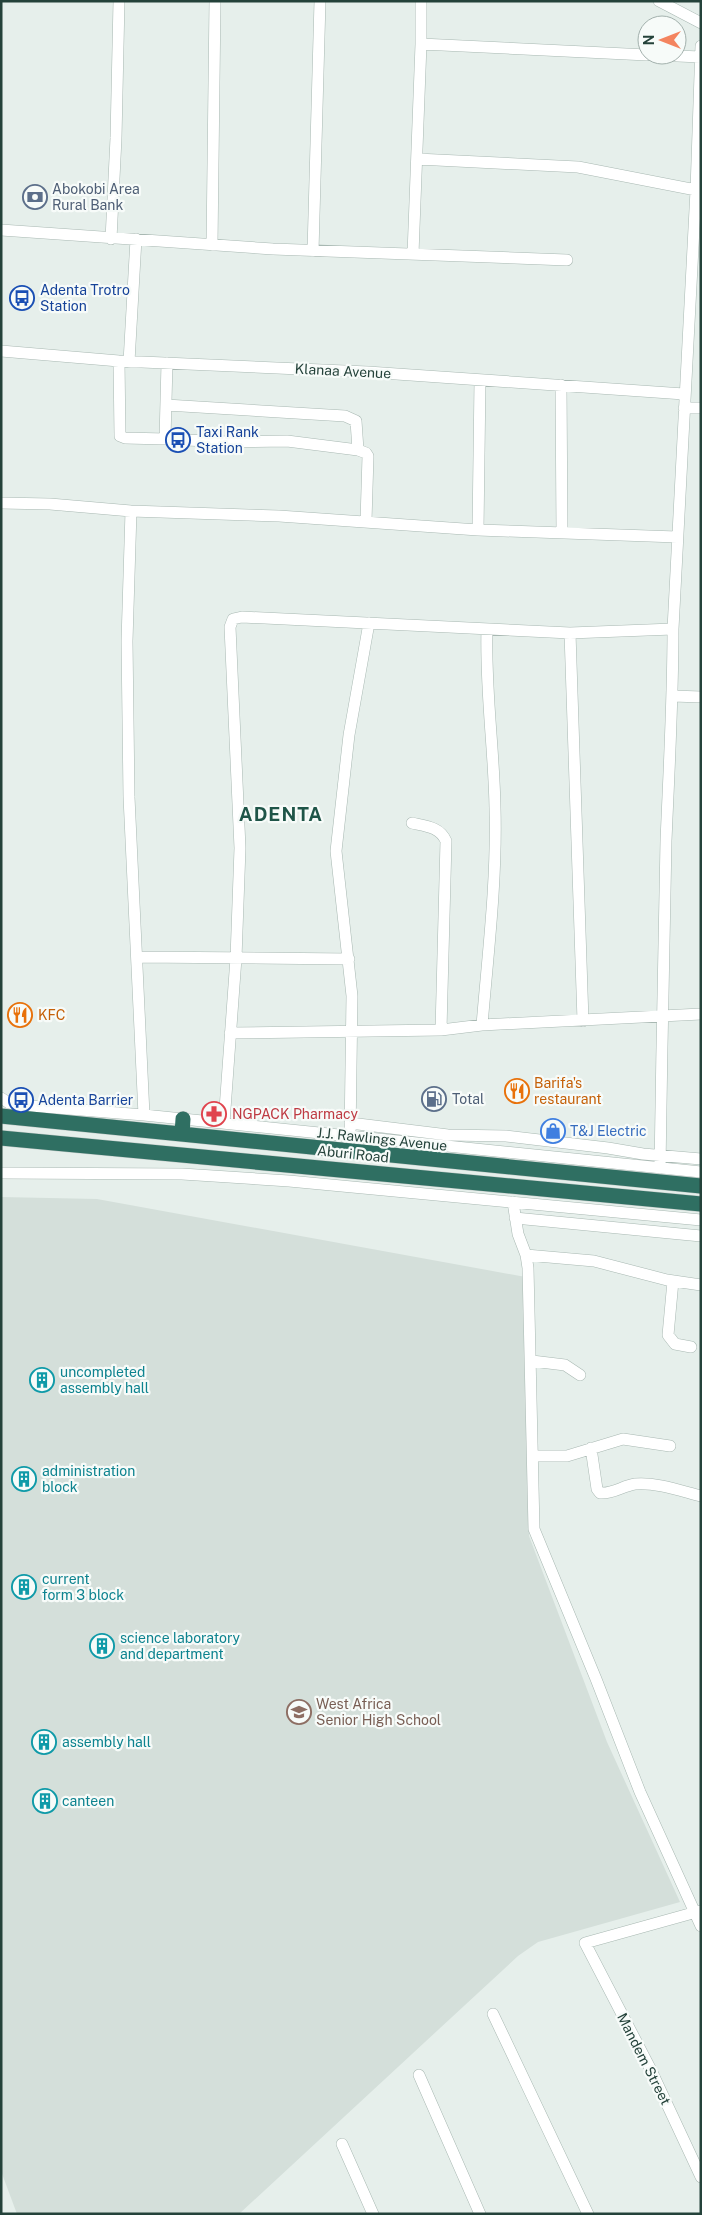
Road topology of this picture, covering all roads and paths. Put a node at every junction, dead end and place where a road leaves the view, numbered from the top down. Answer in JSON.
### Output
{"nodes":[{"id":1,"x":119,"y":1,"type":"edge"},
{"id":2,"x":215,"y":1,"type":"edge"},
{"id":3,"x":320,"y":1,"type":"edge"},
{"id":4,"x":421,"y":1,"type":"edge"},
{"id":5,"x":659,"y":1,"type":"edge"},
{"id":6,"x":701,"y":23,"type":"edge"},
{"id":7,"x":421,"y":44,"type":"junction"},
{"id":8,"x":700,"y":52,"type":"edge"},
{"id":9,"x":687,"y":53,"type":"edge"},
{"id":10,"x":637,"y":54,"type":"edge"},
{"id":11,"x":700,"y":76,"type":"edge"},
{"id":12,"x":417,"y":158,"type":"junction"},
{"id":13,"x":696,"y":190,"type":"junction"},
{"id":14,"x":1,"y":230,"type":"edge"},
{"id":15,"x":111,"y":239,"type":"junction"},
{"id":16,"x":136,"y":239,"type":"junction"},
{"id":17,"x":212,"y":245,"type":"junction"},
{"id":18,"x":312,"y":251,"type":"junction"},
{"id":19,"x":413,"y":254,"type":"junction"},
{"id":20,"x":567,"y":260,"type":"dead end"},
{"id":21,"x":1,"y":352,"type":"edge"},
{"id":22,"x":124,"y":361,"type":"junction"},
{"id":23,"x":167,"y":363,"type":"junction"},
{"id":24,"x":480,"y":380,"type":"junction"},
{"id":25,"x":561,"y":385,"type":"junction"},
{"id":26,"x":684,"y":394,"type":"junction"},
{"id":27,"x":166,"y":405,"type":"junction"},
{"id":28,"x":684,"y":408,"type":"junction"},
{"id":29,"x":701,"y":408,"type":"edge"},
{"id":30,"x":165,"y":439,"type":"junction"},
{"id":31,"x":358,"y":450,"type":"junction"},
{"id":32,"x":1,"y":503,"type":"edge"},
{"id":33,"x":131,"y":511,"type":"junction"},
{"id":34,"x":366,"y":521,"type":"junction"},
{"id":35,"x":478,"y":530,"type":"junction"},
{"id":36,"x":562,"y":532,"type":"junction"},
{"id":37,"x":677,"y":537,"type":"junction"},
{"id":38,"x":369,"y":623,"type":"junction"},
{"id":39,"x":487,"y":629,"type":"junction"},
{"id":40,"x":674,"y":629,"type":"junction"},
{"id":41,"x":570,"y":633,"type":"junction"},
{"id":42,"x":673,"y":696,"type":"junction"},
{"id":43,"x":701,"y":697,"type":"edge"},
{"id":44,"x":412,"y":823,"type":"dead end"},
{"id":45,"x":137,"y":957,"type":"junction"},
{"id":46,"x":236,"y":958,"type":"junction"},
{"id":47,"x":349,"y":959,"type":"junction"},
{"id":48,"x":701,"y":1014,"type":"edge"},
{"id":49,"x":662,"y":1017,"type":"junction"},
{"id":50,"x":583,"y":1021,"type":"junction"},
{"id":51,"x":482,"y":1025,"type":"junction"},
{"id":52,"x":441,"y":1030,"type":"junction"},
{"id":53,"x":230,"y":1032,"type":"junction"},
{"id":54,"x":352,"y":1032,"type":"junction"},
{"id":55,"x":1,"y":1098,"type":"edge"},
{"id":56,"x":144,"y":1115,"type":"junction"},
{"id":57,"x":1,"y":1116,"type":"edge"},
{"id":58,"x":183,"y":1119,"type":"junction"},
{"id":59,"x":224,"y":1123,"type":"junction"},
{"id":60,"x":350,"y":1123,"type":"junction"},
{"id":61,"x":182,"y":1134,"type":"junction"},
{"id":62,"x":350,"y":1137,"type":"junction"},
{"id":63,"x":1,"y":1138,"type":"edge"},
{"id":64,"x":390,"y":1148,"type":"junction"},
{"id":65,"x":660,"y":1156,"type":"junction"},
{"id":66,"x":701,"y":1159,"type":"edge"},
{"id":67,"x":660,"y":1168,"type":"junction"},
{"id":68,"x":626,"y":1172,"type":"junction"},
{"id":69,"x":701,"y":1172,"type":"edge"},
{"id":70,"x":1,"y":1173,"type":"edge"},
{"id":71,"x":701,"y":1186,"type":"edge"},
{"id":72,"x":494,"y":1192,"type":"junction"},
{"id":73,"x":513,"y":1202,"type":"junction"},
{"id":74,"x":701,"y":1204,"type":"edge"},
{"id":75,"x":515,"y":1218,"type":"junction"},
{"id":76,"x":701,"y":1220,"type":"edge"},
{"id":77,"x":701,"y":1236,"type":"edge"},
{"id":78,"x":526,"y":1255,"type":"junction"},
{"id":79,"x":673,"y":1282,"type":"junction"},
{"id":80,"x":701,"y":1285,"type":"edge"},
{"id":81,"x":691,"y":1348,"type":"dead end"},
{"id":82,"x":532,"y":1361,"type":"junction"},
{"id":83,"x":580,"y":1376,"type":"dead end"},
{"id":84,"x":670,"y":1446,"type":"dead end"},
{"id":85,"x":591,"y":1448,"type":"junction"},
{"id":86,"x":533,"y":1456,"type":"junction"},
{"id":87,"x":701,"y":1496,"type":"edge"},
{"id":88,"x":698,"y":1912,"type":"edge"},
{"id":89,"x":701,"y":1926,"type":"edge"},
{"id":90,"x":493,"y":2014,"type":"dead end"},
{"id":91,"x":419,"y":2075,"type":"dead end"},
{"id":92,"x":342,"y":2144,"type":"dead end"},
{"id":93,"x":701,"y":2177,"type":"edge"},
{"id":94,"x":373,"y":2214,"type":"edge"},
{"id":95,"x":480,"y":2214,"type":"edge"},
{"id":96,"x":588,"y":2214,"type":"edge"}],
"edges":[{"from":1,"to":15,"type":"street"},
{"from":2,"to":17,"type":"street"},
{"from":3,"to":18,"type":"street"},
{"from":4,"to":7,"type":"street"},
{"from":5,"to":6,"type":"street"},
{"from":7,"to":10,"type":"street"},
{"from":7,"to":12,"type":"street"},
{"from":8,"to":9,"type":"street"},
{"from":8,"to":11,"type":"street"},
{"from":11,"to":13,"type":"street"},
{"from":12,"to":13,"type":"street"},
{"from":12,"to":19,"type":"street"},
{"from":13,"to":26,"type":"street"},
{"from":14,"to":15,"type":"street"},
{"from":15,"to":16,"type":"street"},
{"from":16,"to":17,"type":"street"},
{"from":16,"to":22,"type":"street"},
{"from":17,"to":18,"type":"street"},
{"from":18,"to":19,"type":"street"},
{"from":19,"to":20,"type":"street"},
{"from":21,"to":22,"type":"street","name":"Klanaa Avenue"},
{"from":22,"to":23,"type":"street","name":"Klanaa Avenue"},
{"from":22,"to":30,"type":"street"},
{"from":23,"to":24,"type":"street","name":"Klanaa Avenue"},
{"from":23,"to":27,"type":"street"},
{"from":24,"to":25,"type":"street","name":"Klanaa Avenue"},
{"from":24,"to":35,"type":"street"},
{"from":25,"to":26,"type":"street","name":"Klanaa Avenue"},
{"from":25,"to":36,"type":"street"},
{"from":26,"to":28,"type":"street"},
{"from":27,"to":30,"type":"street"},
{"from":27,"to":31,"type":"street"},
{"from":28,"to":29,"type":"street"},
{"from":28,"to":37,"type":"street"},
{"from":30,"to":31,"type":"street"},
{"from":31,"to":34,"type":"street"},
{"from":32,"to":33,"type":"street"},
{"from":33,"to":34,"type":"street"},
{"from":33,"to":45,"type":"street"},
{"from":34,"to":35,"type":"street"},
{"from":35,"to":36,"type":"street"},
{"from":36,"to":37,"type":"street"},
{"from":37,"to":40,"type":"street"},
{"from":38,"to":39,"type":"street"},
{"from":38,"to":46,"type":"street"},
{"from":38,"to":47,"type":"street"},
{"from":39,"to":41,"type":"street"},
{"from":39,"to":51,"type":"street"},
{"from":40,"to":41,"type":"street"},
{"from":40,"to":42,"type":"street"},
{"from":41,"to":50,"type":"street"},
{"from":42,"to":43,"type":"street"},
{"from":42,"to":49,"type":"street"},
{"from":44,"to":52,"type":"street"},
{"from":45,"to":46,"type":"street"},
{"from":45,"to":56,"type":"street"},
{"from":46,"to":47,"type":"street"},
{"from":46,"to":53,"type":"street"},
{"from":47,"to":54,"type":"street"},
{"from":48,"to":49,"type":"street"},
{"from":49,"to":50,"type":"street"},
{"from":49,"to":65,"type":"street"},
{"from":50,"to":51,"type":"street"},
{"from":51,"to":52,"type":"street"},
{"from":52,"to":54,"type":"street"},
{"from":53,"to":54,"type":"street"},
{"from":53,"to":59,"type":"street"},
{"from":54,"to":60,"type":"street"},
{"from":55,"to":56,"type":"street"},
{"from":56,"to":58,"type":"street"},
{"from":57,"to":61,"type":"highway","name":"J.J. Rawlings Avenue"},
{"from":58,"to":59,"type":"street"},
{"from":58,"to":61,"type":"highway"},
{"from":59,"to":62,"type":"street"},
{"from":60,"to":62,"type":"street"},
{"from":60,"to":65,"type":"street"},
{"from":61,"to":64,"type":"highway","name":"J.J. Rawlings Avenue"},
{"from":62,"to":64,"type":"street"},
{"from":63,"to":72,"type":"highway","name":"Aburi Road"},
{"from":64,"to":68,"type":"highway","name":"J.J. Rawlings Avenue"},
{"from":65,"to":66,"type":"street"},
{"from":65,"to":67,"type":"street"},
{"from":67,"to":68,"type":"street"},
{"from":67,"to":69,"type":"street"},
{"from":68,"to":71,"type":"highway","name":"J.J. Rawlings Avenue"},
{"from":70,"to":72,"type":"street"},
{"from":72,"to":73,"type":"street"},
{"from":72,"to":74,"type":"highway","name":"Aburi Road"},
{"from":73,"to":75,"type":"street"},
{"from":73,"to":76,"type":"street"},
{"from":75,"to":77,"type":"street"},
{"from":75,"to":78,"type":"street"},
{"from":78,"to":79,"type":"street"},
{"from":78,"to":82,"type":"street"},
{"from":79,"to":80,"type":"street"},
{"from":79,"to":81,"type":"street"},
{"from":82,"to":83,"type":"street"},
{"from":82,"to":86,"type":"street"},
{"from":84,"to":85,"type":"street"},
{"from":85,"to":86,"type":"street"},
{"from":85,"to":87,"type":"street"},
{"from":86,"to":88,"type":"street"},
{"from":88,"to":89,"type":"street"},
{"from":88,"to":93,"type":"street","name":"Mandem Street"},
{"from":90,"to":96,"type":"street"},
{"from":91,"to":95,"type":"street"},
{"from":92,"to":94,"type":"street"}]}
